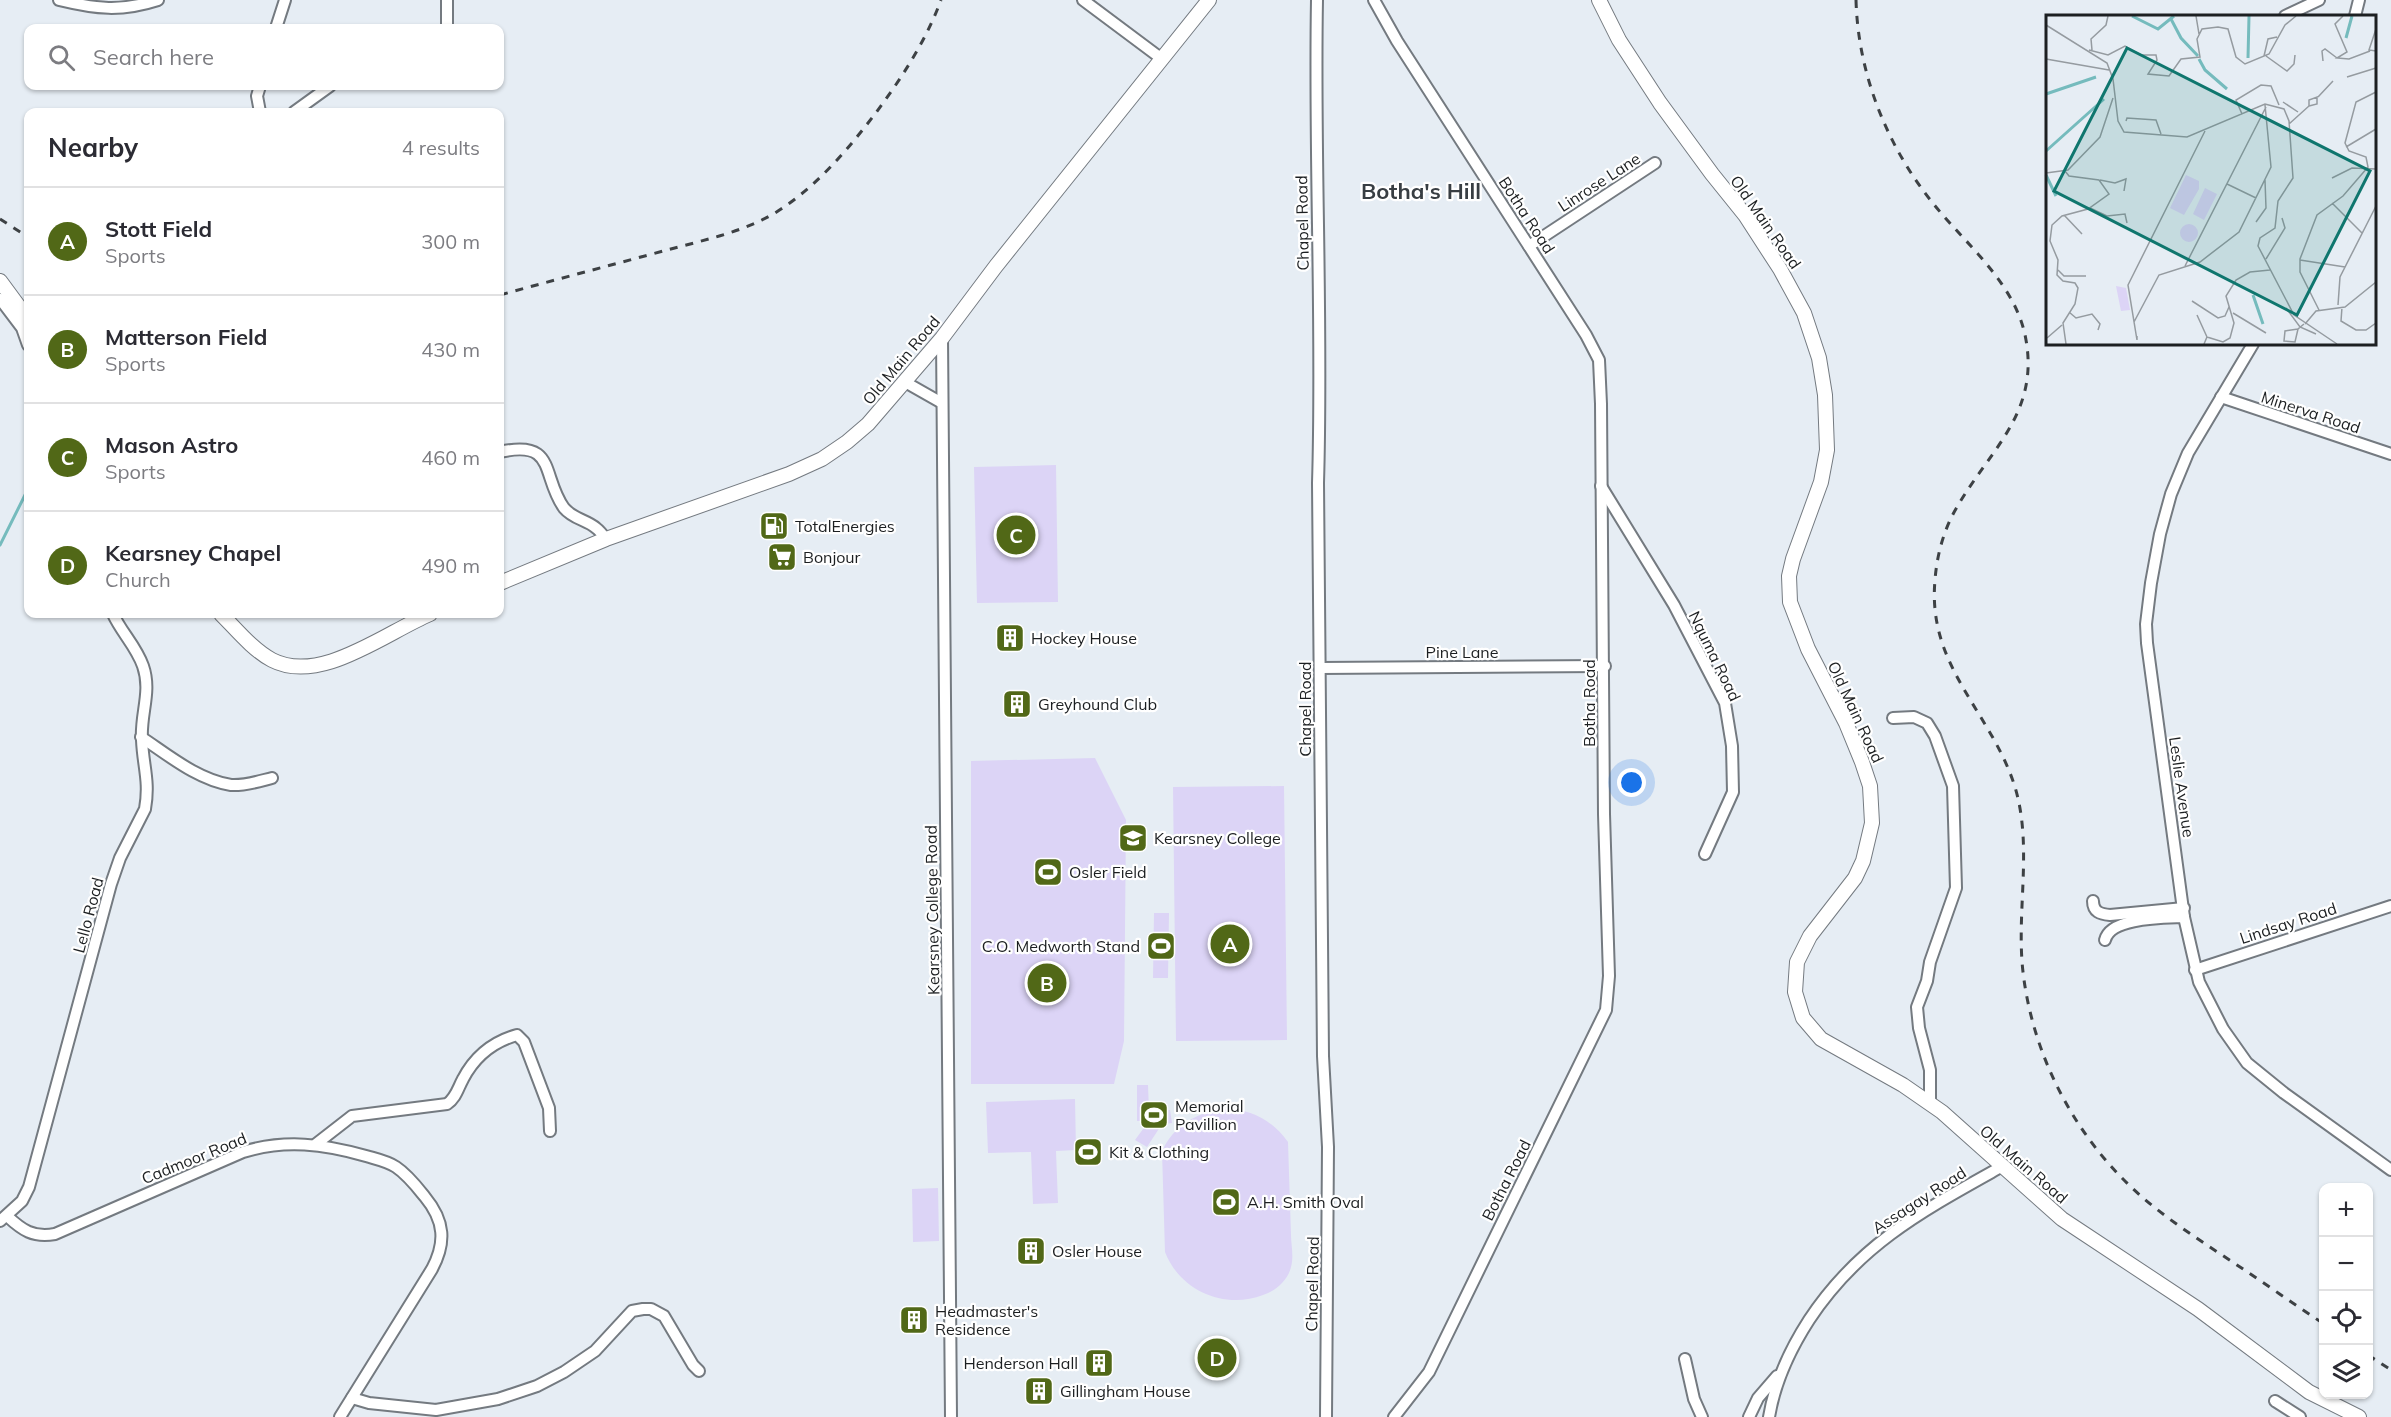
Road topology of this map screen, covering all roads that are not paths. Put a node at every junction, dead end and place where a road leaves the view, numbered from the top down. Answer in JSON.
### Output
{"nodes":[{"id":1,"x":59,"y":0,"type":"edge"},
{"id":2,"x":158,"y":0,"type":"edge"},
{"id":3,"x":285,"y":0,"type":"edge"},
{"id":4,"x":447,"y":0,"type":"edge"},
{"id":5,"x":1083,"y":0,"type":"edge"},
{"id":6,"x":1209,"y":0,"type":"edge"},
{"id":7,"x":1317,"y":0,"type":"edge"},
{"id":8,"x":1374,"y":0,"type":"edge"},
{"id":9,"x":1599,"y":0,"type":"edge"},
{"id":10,"x":2319,"y":0,"type":"edge"},
{"id":11,"x":2359,"y":0,"type":"edge"},
{"id":12,"x":2287,"y":15,"type":"edge"},
{"id":13,"x":2355,"y":15,"type":"edge"},
{"id":14,"x":277,"y":24,"type":"edge"},
{"id":15,"x":447,"y":24,"type":"edge"},
{"id":16,"x":1162,"y":59,"type":"junction"},
{"id":17,"x":259,"y":90,"type":"edge"},
{"id":18,"x":324,"y":90,"type":"edge"},
{"id":19,"x":259,"y":108,"type":"edge"},
{"id":20,"x":300,"y":108,"type":"edge"},
{"id":21,"x":1655,"y":164,"type":"dead end"},
{"id":22,"x":1529,"y":246,"type":"junction"},
{"id":23,"x":0,"y":281,"type":"edge"},
{"id":24,"x":0,"y":299,"type":"edge"},
{"id":25,"x":24,"y":314,"type":"edge"},
{"id":26,"x":24,"y":334,"type":"edge"},
{"id":27,"x":942,"y":338,"type":"junction"},
{"id":28,"x":2252,"y":345,"type":"edge"},
{"id":29,"x":905,"y":382,"type":"junction"},
{"id":30,"x":2221,"y":397,"type":"junction"},
{"id":31,"x":942,"y":403,"type":"junction"},
{"id":32,"x":504,"y":451,"type":"edge"},
{"id":33,"x":2391,"y":454,"type":"edge"},
{"id":34,"x":1601,"y":486,"type":"junction"},
{"id":35,"x":606,"y":539,"type":"junction"},
{"id":36,"x":504,"y":581,"type":"edge"},
{"id":37,"x":115,"y":618,"type":"edge"},
{"id":38,"x":225,"y":618,"type":"edge"},
{"id":39,"x":422,"y":618,"type":"edge"},
{"id":40,"x":1605,"y":666,"type":"junction"},
{"id":41,"x":1320,"y":668,"type":"junction"},
{"id":42,"x":1893,"y":718,"type":"dead end"},
{"id":43,"x":141,"y":737,"type":"junction"},
{"id":44,"x":272,"y":777,"type":"dead end"},
{"id":45,"x":1705,"y":854,"type":"dead end"},
{"id":46,"x":2093,"y":901,"type":"dead end"},
{"id":47,"x":2391,"y":906,"type":"edge"},
{"id":48,"x":2184,"y":913,"type":"junction"},
{"id":49,"x":2105,"y":940,"type":"dead end"},
{"id":50,"x":2195,"y":970,"type":"junction"},
{"id":51,"x":1930,"y":1102,"type":"junction"},
{"id":52,"x":550,"y":1131,"type":"dead end"},
{"id":53,"x":316,"y":1144,"type":"junction"},
{"id":54,"x":2001,"y":1167,"type":"junction"},
{"id":55,"x":2391,"y":1170,"type":"edge"},
{"id":56,"x":3,"y":1218,"type":"edge"},
{"id":57,"x":1685,"y":1359,"type":"dead end"},
{"id":58,"x":699,"y":1371,"type":"dead end"},
{"id":59,"x":1779,"y":1374,"type":"junction"},
{"id":60,"x":352,"y":1398,"type":"junction"},
{"id":61,"x":2275,"y":1401,"type":"dead end"},
{"id":62,"x":340,"y":1417,"type":"edge"},
{"id":63,"x":951,"y":1417,"type":"edge"},
{"id":64,"x":1326,"y":1417,"type":"edge"},
{"id":65,"x":1394,"y":1417,"type":"edge"},
{"id":66,"x":1701,"y":1417,"type":"edge"},
{"id":67,"x":1749,"y":1417,"type":"edge"},
{"id":68,"x":1768,"y":1417,"type":"edge"},
{"id":69,"x":2300,"y":1417,"type":"edge"},
{"id":70,"x":2359,"y":1417,"type":"edge"}],
"edges":[{"from":1,"to":2,"type":"street"},
{"from":3,"to":14,"type":"street"},
{"from":4,"to":15,"type":"street"},
{"from":5,"to":16,"type":"street"},
{"from":6,"to":16,"type":"main road","name":"Old Main Road"},
{"from":7,"to":41,"type":"street","name":"Chapel Road"},
{"from":8,"to":22,"type":"street","name":"Botha Road"},
{"from":9,"to":51,"type":"main road","name":"Old Main Road"},
{"from":10,"to":12,"type":"street"},
{"from":11,"to":13,"type":"street"},
{"from":16,"to":27,"type":"main road","name":"Old Main Road"},
{"from":17,"to":19,"type":"street"},
{"from":18,"to":20,"type":"street"},
{"from":21,"to":22,"type":"street","name":"Linrose Lane"},
{"from":22,"to":34,"type":"street","name":"Botha Road"},
{"from":23,"to":25,"type":"main road"},
{"from":24,"to":26,"type":"street"},
{"from":27,"to":29,"type":"main road","name":"Old Main Road"},
{"from":27,"to":31,"type":"street","name":"Kearsney College Road"},
{"from":28,"to":30,"type":"street","name":"Leslie Avenue"},
{"from":29,"to":31,"type":"street"},
{"from":29,"to":35,"type":"main road","name":"Old Main Road"},
{"from":30,"to":33,"type":"street","name":"Minerva Road"},
{"from":30,"to":48,"type":"street","name":"Leslie Avenue"},
{"from":31,"to":63,"type":"street","name":"Kearsney College Road"},
{"from":32,"to":35,"type":"street"},
{"from":34,"to":40,"type":"street","name":"Botha Road"},
{"from":34,"to":45,"type":"street","name":"Nquma Road"},
{"from":35,"to":36,"type":"main road","name":"Old Main Road"},
{"from":37,"to":43,"type":"street","name":"Lello Road"},
{"from":38,"to":39,"type":"main road"},
{"from":40,"to":41,"type":"street","name":"Pine Lane"},
{"from":40,"to":65,"type":"street","name":"Botha Road"},
{"from":41,"to":64,"type":"street","name":"Chapel Road"},
{"from":42,"to":51,"type":"street"},
{"from":43,"to":44,"type":"street"},
{"from":43,"to":56,"type":"street","name":"Lello Road"},
{"from":46,"to":48,"type":"street"},
{"from":47,"to":50,"type":"street","name":"Lindsay Road"},
{"from":48,"to":49,"type":"street"},
{"from":48,"to":50,"type":"street","name":"Leslie Avenue"},
{"from":50,"to":55,"type":"street","name":"Leslie Avenue"},
{"from":51,"to":54,"type":"main road","name":"Old Main Road"},
{"from":52,"to":53,"type":"street"},
{"from":53,"to":56,"type":"street","name":"Cadmoor Road"},
{"from":53,"to":60,"type":"street","name":"Cadmoor Road"},
{"from":54,"to":59,"type":"street","name":"Assagay Road"},
{"from":54,"to":70,"type":"main road","name":"Old Main Road"},
{"from":57,"to":66,"type":"street"},
{"from":58,"to":60,"type":"street"},
{"from":59,"to":67,"type":"street"},
{"from":59,"to":68,"type":"street","name":"Assagay Road"},
{"from":60,"to":62,"type":"street","name":"Cadmoor Road"},
{"from":61,"to":69,"type":"street"}]}
